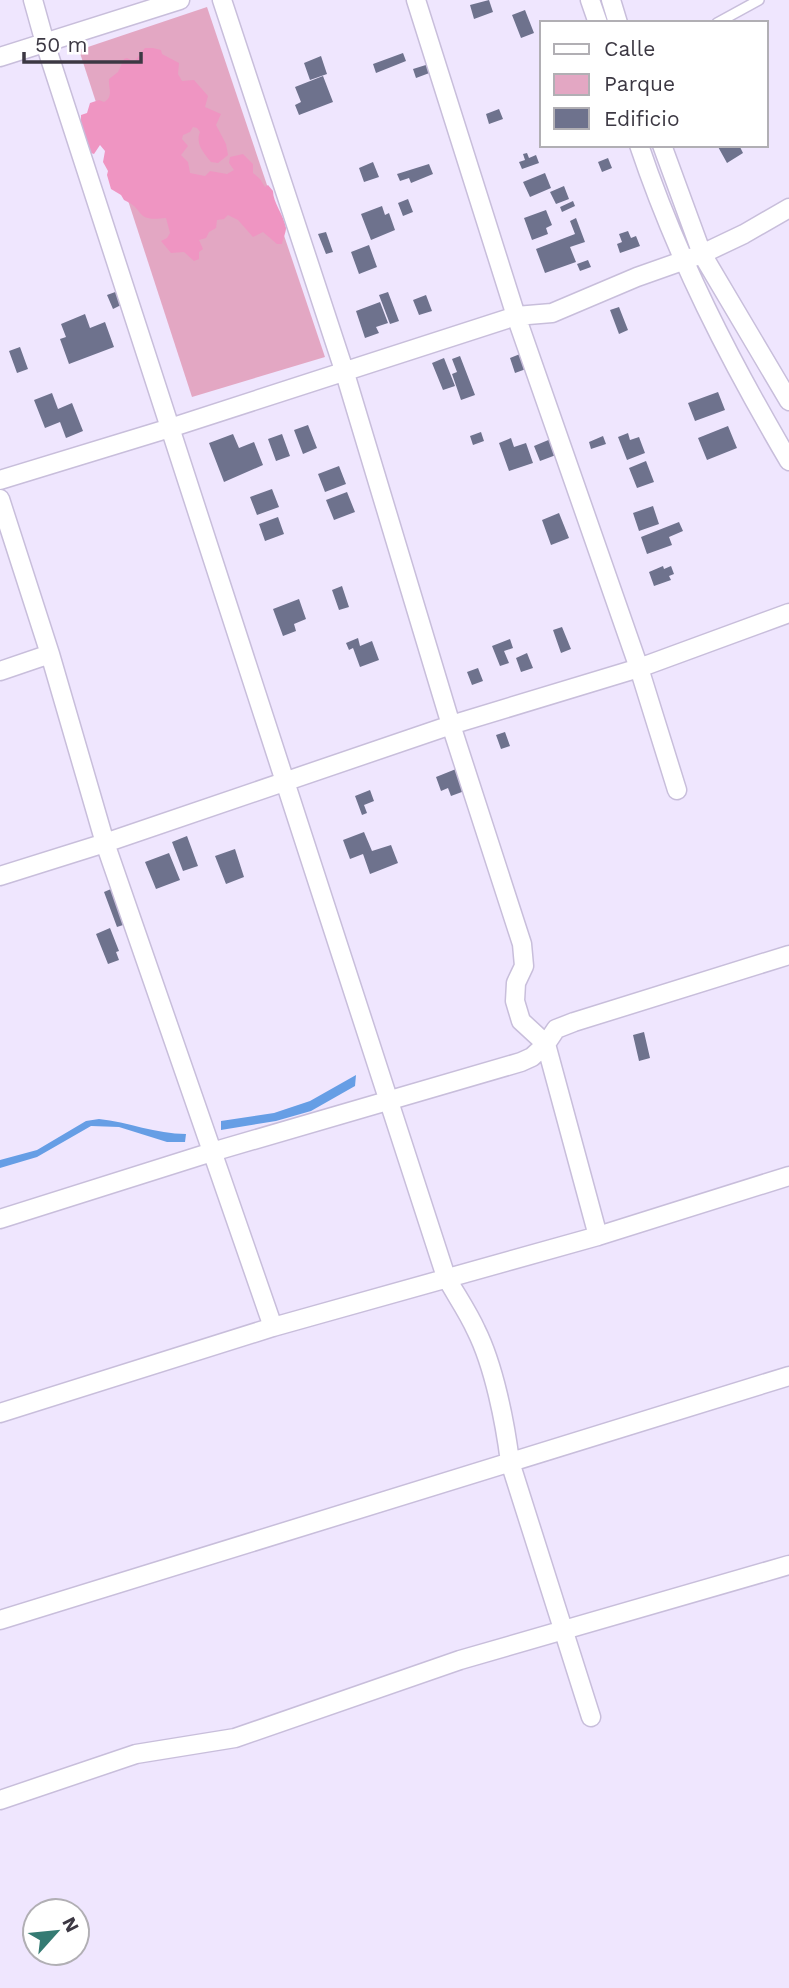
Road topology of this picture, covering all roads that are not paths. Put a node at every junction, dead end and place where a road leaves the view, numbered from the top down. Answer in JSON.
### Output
{"nodes":[{"id":1,"x":33,"y":0,"type":"edge"},
{"id":2,"x":180,"y":0,"type":"edge"},
{"id":3,"x":222,"y":0,"type":"edge"},
{"id":4,"x":416,"y":0,"type":"edge"},
{"id":5,"x":590,"y":0,"type":"edge"},
{"id":6,"x":611,"y":0,"type":"edge"},
{"id":7,"x":759,"y":0,"type":"edge"},
{"id":8,"x":597,"y":21,"type":"edge"},
{"id":9,"x":617,"y":21,"type":"edge"},
{"id":10,"x":721,"y":21,"type":"edge"},
{"id":11,"x":45,"y":43,"type":"junction"},
{"id":12,"x":0,"y":57,"type":"edge"},
{"id":13,"x":640,"y":147,"type":"edge"},
{"id":14,"x":663,"y":147,"type":"edge"},
{"id":15,"x":789,"y":208,"type":"edge"},
{"id":16,"x":702,"y":254,"type":"junction"},
{"id":17,"x":683,"y":262,"type":"junction"},
{"id":18,"x":516,"y":316,"type":"junction"},
{"id":19,"x":344,"y":370,"type":"junction"},
{"id":20,"x":789,"y":401,"type":"edge"},
{"id":21,"x":170,"y":428,"type":"junction"},
{"id":22,"x":789,"y":461,"type":"edge"},
{"id":23,"x":0,"y":480,"type":"edge"},
{"id":24,"x":0,"y":499,"type":"edge"},
{"id":25,"x":789,"y":613,"type":"edge"},
{"id":26,"x":50,"y":654,"type":"junction"},
{"id":27,"x":639,"y":668,"type":"junction"},
{"id":28,"x":0,"y":671,"type":"edge"},
{"id":29,"x":451,"y":725,"type":"junction"},
{"id":30,"x":285,"y":781,"type":"junction"},
{"id":31,"x":677,"y":790,"type":"dead end"},
{"id":32,"x":105,"y":844,"type":"junction"},
{"id":33,"x":0,"y":876,"type":"edge"},
{"id":34,"x":789,"y":955,"type":"edge"},
{"id":35,"x":546,"y":1044,"type":"junction"},
{"id":36,"x":389,"y":1101,"type":"junction"},
{"id":37,"x":212,"y":1152,"type":"junction"},
{"id":38,"x":787,"y":1180,"type":"edge"},
{"id":39,"x":0,"y":1219,"type":"edge"},
{"id":40,"x":598,"y":1236,"type":"junction"},
{"id":41,"x":446,"y":1277,"type":"junction"},
{"id":42,"x":272,"y":1326,"type":"junction"},
{"id":43,"x":789,"y":1376,"type":"edge"},
{"id":44,"x":0,"y":1413,"type":"edge"},
{"id":45,"x":510,"y":1462,"type":"junction"},
{"id":46,"x":789,"y":1565,"type":"edge"},
{"id":47,"x":0,"y":1620,"type":"edge"},
{"id":48,"x":565,"y":1631,"type":"junction"},
{"id":49,"x":591,"y":1717,"type":"dead end"},
{"id":50,"x":0,"y":1800,"type":"edge"}],
"edges":[{"from":1,"to":11,"type":"street"},
{"from":2,"to":11,"type":"street"},
{"from":3,"to":19,"type":"street"},
{"from":4,"to":18,"type":"street"},
{"from":5,"to":8,"type":"street"},
{"from":6,"to":9,"type":"street"},
{"from":7,"to":10,"type":"lane"},
{"from":11,"to":12,"type":"street"},
{"from":11,"to":21,"type":"street"},
{"from":13,"to":17,"type":"street"},
{"from":14,"to":16,"type":"street"},
{"from":15,"to":16,"type":"street"},
{"from":16,"to":17,"type":"street"},
{"from":16,"to":20,"type":"street"},
{"from":17,"to":18,"type":"street"},
{"from":17,"to":22,"type":"street"},
{"from":18,"to":19,"type":"street"},
{"from":18,"to":27,"type":"street"},
{"from":19,"to":21,"type":"street"},
{"from":19,"to":29,"type":"street"},
{"from":21,"to":23,"type":"street"},
{"from":21,"to":30,"type":"street"},
{"from":24,"to":26,"type":"street"},
{"from":25,"to":27,"type":"street"},
{"from":26,"to":28,"type":"street"},
{"from":26,"to":32,"type":"street"},
{"from":27,"to":29,"type":"street"},
{"from":27,"to":31,"type":"street"},
{"from":29,"to":30,"type":"street"},
{"from":29,"to":35,"type":"street"},
{"from":30,"to":32,"type":"street"},
{"from":30,"to":36,"type":"street"},
{"from":32,"to":33,"type":"street"},
{"from":32,"to":37,"type":"street"},
{"from":34,"to":35,"type":"street"},
{"from":35,"to":36,"type":"street"},
{"from":35,"to":40,"type":"street"},
{"from":36,"to":37,"type":"street"},
{"from":36,"to":41,"type":"street"},
{"from":37,"to":39,"type":"street"},
{"from":37,"to":42,"type":"street"},
{"from":38,"to":40,"type":"street"},
{"from":40,"to":41,"type":"street"},
{"from":41,"to":42,"type":"street"},
{"from":41,"to":45,"type":"street"},
{"from":42,"to":44,"type":"street"},
{"from":43,"to":45,"type":"street"},
{"from":45,"to":47,"type":"street"},
{"from":45,"to":48,"type":"street"},
{"from":46,"to":48,"type":"street"},
{"from":48,"to":49,"type":"street"},
{"from":48,"to":50,"type":"street"}]}
